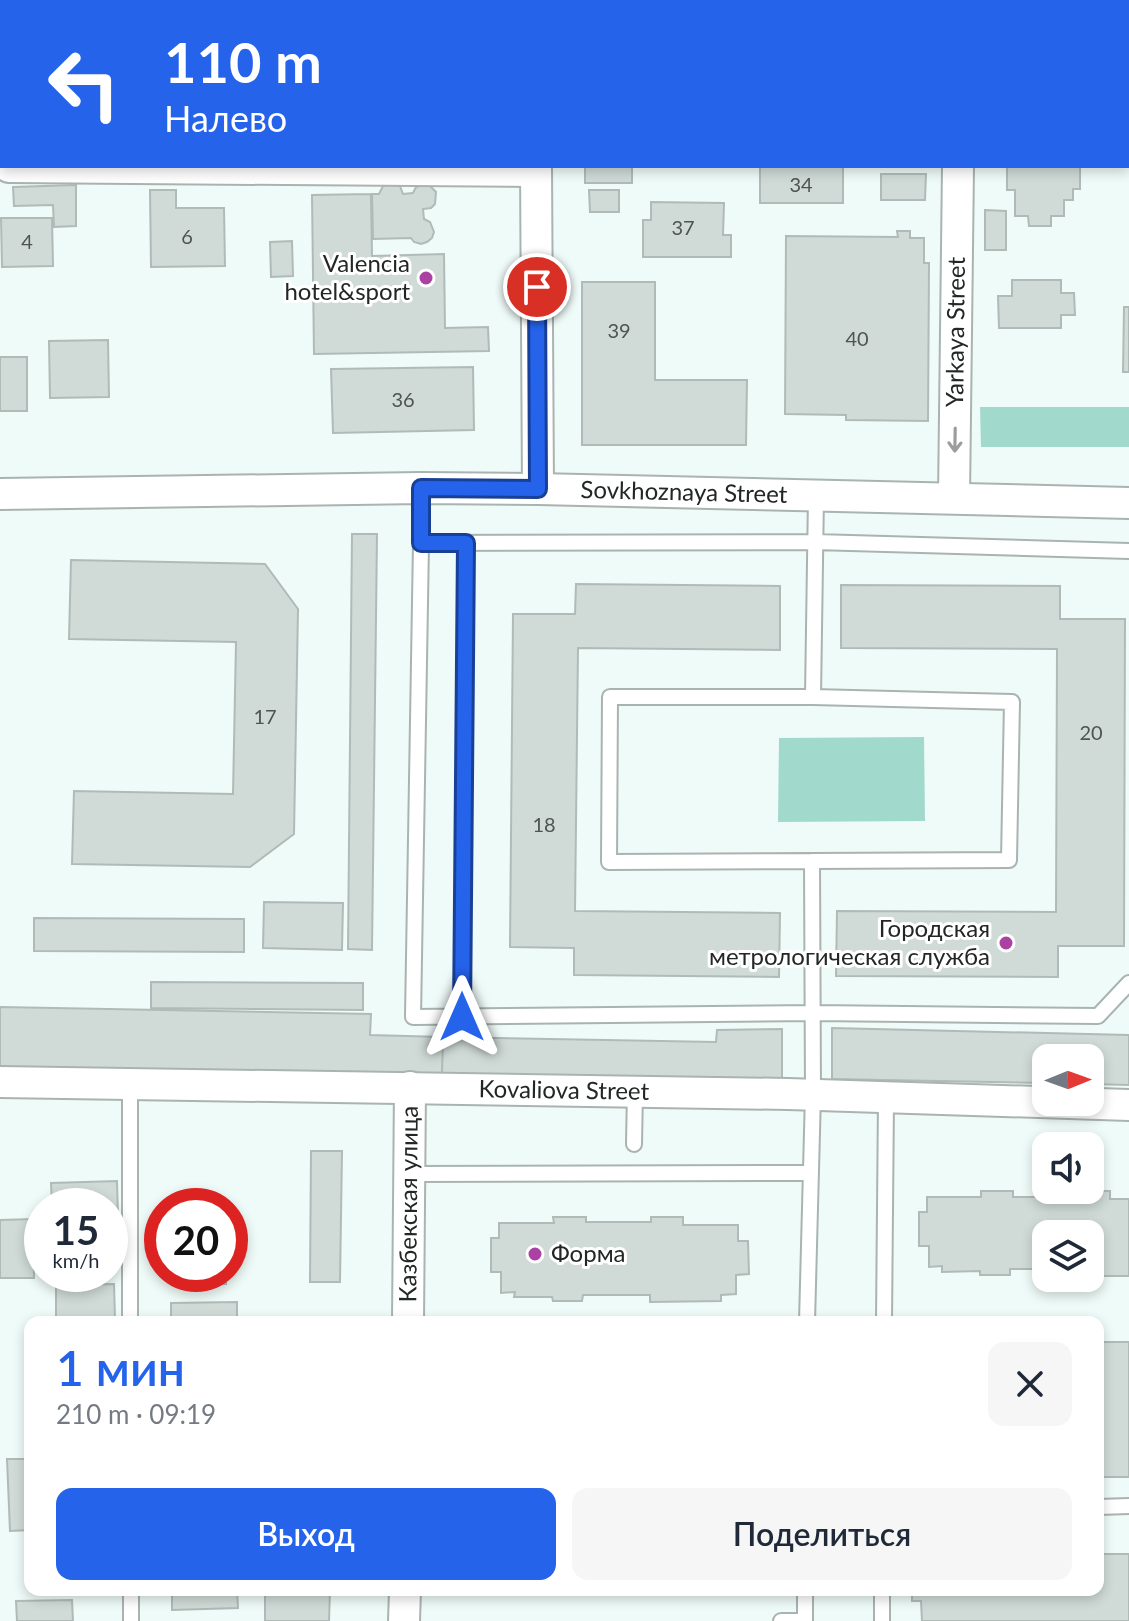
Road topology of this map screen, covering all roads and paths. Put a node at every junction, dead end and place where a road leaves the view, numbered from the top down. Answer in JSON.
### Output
{"nodes":[{"id":1,"x":536,"y":168,"type":"edge"},
{"id":2,"x":958,"y":168,"type":"edge"},
{"id":3,"x":421,"y":488,"type":"junction"},
{"id":4,"x":538,"y":489,"type":"junction"},
{"id":5,"x":0,"y":494,"type":"edge"},
{"id":6,"x":816,"y":495,"type":"junction"},
{"id":7,"x":954,"y":498,"type":"junction"},
{"id":8,"x":1129,"y":503,"type":"edge"},
{"id":9,"x":815,"y":542,"type":"junction"},
{"id":10,"x":421,"y":543,"type":"junction"},
{"id":11,"x":466,"y":543,"type":"junction"},
{"id":12,"x":1129,"y":551,"type":"edge"},
{"id":13,"x":813,"y":697,"type":"junction"},
{"id":14,"x":812,"y":861,"type":"junction"},
{"id":15,"x":1129,"y":983,"type":"edge"},
{"id":16,"x":814,"y":1013,"type":"junction"},
{"id":17,"x":462,"y":1017,"type":"junction"},
{"id":18,"x":0,"y":1082,"type":"edge"},
{"id":19,"x":130,"y":1083,"type":"junction"},
{"id":20,"x":410,"y":1087,"type":"junction"},
{"id":21,"x":635,"y":1091,"type":"junction"},
{"id":22,"x":813,"y":1094,"type":"junction"},
{"id":23,"x":886,"y":1098,"type":"junction"},
{"id":24,"x":1129,"y":1105,"type":"edge"},
{"id":25,"x":634,"y":1144,"type":"dead end"},
{"id":26,"x":811,"y":1173,"type":"junction"},
{"id":27,"x":409,"y":1174,"type":"junction"},
{"id":28,"x":130,"y":1316,"type":"edge"},
{"id":29,"x":408,"y":1316,"type":"edge"},
{"id":30,"x":807,"y":1316,"type":"edge"},
{"id":31,"x":884,"y":1316,"type":"edge"},
{"id":32,"x":1129,"y":1506,"type":"edge"},
{"id":33,"x":1104,"y":1507,"type":"edge"},
{"id":34,"x":131,"y":1596,"type":"edge"},
{"id":35,"x":405,"y":1596,"type":"edge"},
{"id":36,"x":805,"y":1596,"type":"edge"},
{"id":37,"x":882,"y":1596,"type":"edge"},
{"id":38,"x":131,"y":1621,"type":"edge"},
{"id":39,"x":404,"y":1621,"type":"edge"},
{"id":40,"x":781,"y":1621,"type":"edge"},
{"id":41,"x":805,"y":1621,"type":"edge"},
{"id":42,"x":882,"y":1621,"type":"edge"}],
"edges":[{"from":1,"to":4,"type":"street"},
{"from":2,"to":7,"type":"street","name":"Yarkaya Street","one_way":true},
{"from":3,"to":4,"type":"street","name":"Sovkhoznaya Street"},
{"from":3,"to":5,"type":"street","name":"Sovkhoznaya Street"},
{"from":3,"to":10,"type":"lane"},
{"from":4,"to":6,"type":"street","name":"Sovkhoznaya Street"},
{"from":6,"to":7,"type":"street","name":"Sovkhoznaya Street"},
{"from":6,"to":9,"type":"lane"},
{"from":7,"to":8,"type":"street","name":"Sovkhoznaya Street"},
{"from":9,"to":11,"type":"lane"},
{"from":9,"to":12,"type":"lane"},
{"from":9,"to":13,"type":"lane"},
{"from":10,"to":11,"type":"lane"},
{"from":10,"to":17,"type":"lane"},
{"from":11,"to":17,"type":"lane"},
{"from":13,"to":14,"type":"lane"},
{"from":13,"to":14,"type":"lane"},
{"from":14,"to":16,"type":"lane"},
{"from":15,"to":16,"type":"lane"},
{"from":16,"to":17,"type":"lane"},
{"from":16,"to":22,"type":"lane"},
{"from":18,"to":19,"type":"street","name":"Kovaliova Street"},
{"from":19,"to":20,"type":"street","name":"Kovaliova Street"},
{"from":19,"to":28,"type":"lane"},
{"from":20,"to":21,"type":"street","name":"Kovaliova Street"},
{"from":20,"to":27,"type":"street","name":"Казбекская улица"},
{"from":21,"to":22,"type":"street","name":"Kovaliova Street"},
{"from":21,"to":25,"type":"lane"},
{"from":22,"to":23,"type":"street","name":"Kovaliova Street"},
{"from":22,"to":26,"type":"lane"},
{"from":23,"to":24,"type":"street","name":"Kovaliova Street"},
{"from":23,"to":31,"type":"lane"},
{"from":26,"to":27,"type":"lane"},
{"from":26,"to":30,"type":"lane"},
{"from":27,"to":29,"type":"street","name":"Казбекская улица"},
{"from":32,"to":33,"type":"lane"},
{"from":34,"to":38,"type":"lane"},
{"from":35,"to":39,"type":"street"},
{"from":36,"to":41,"type":"lane"},
{"from":37,"to":42,"type":"lane"},
{"from":40,"to":41,"type":"lane"}]}
